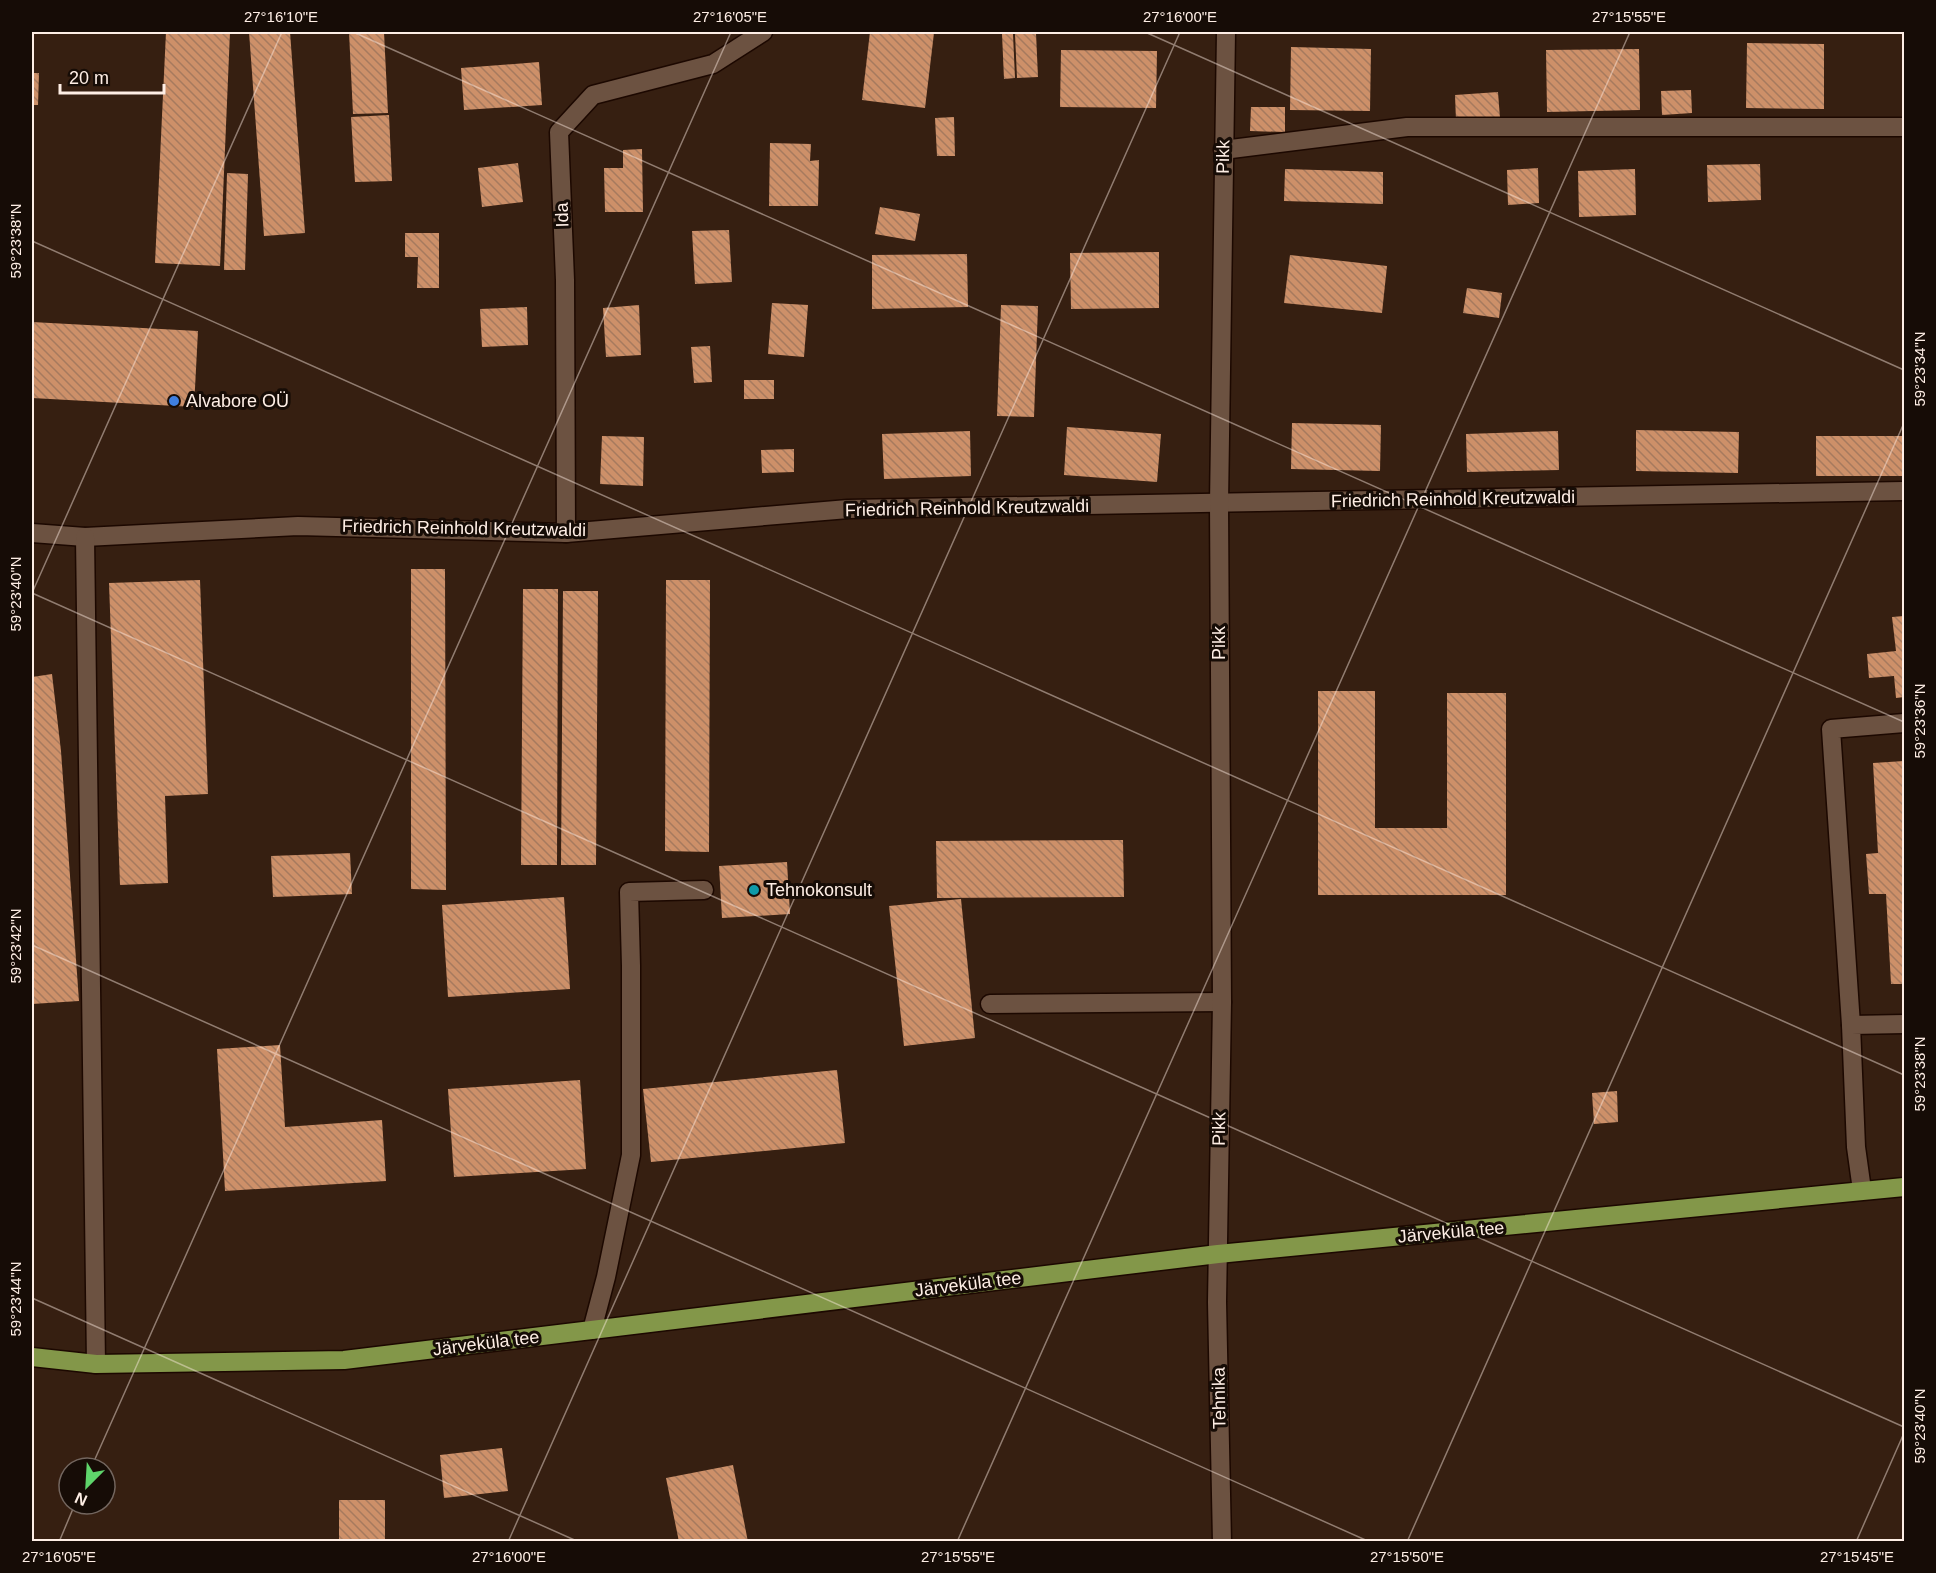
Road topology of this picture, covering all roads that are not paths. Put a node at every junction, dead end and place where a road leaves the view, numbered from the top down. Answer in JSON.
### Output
{"nodes":[{"id":1,"x":763,"y":32,"type":"edge"},
{"id":2,"x":1226,"y":32,"type":"edge"},
{"id":3,"x":1905,"y":127,"type":"edge"},
{"id":4,"x":1223,"y":150,"type":"junction"},
{"id":5,"x":1905,"y":491,"type":"edge"},
{"id":6,"x":1219,"y":504,"type":"junction"},
{"id":7,"x":32,"y":533,"type":"edge"},
{"id":8,"x":566,"y":533,"type":"junction"},
{"id":9,"x":85,"y":537,"type":"junction"},
{"id":10,"x":1905,"y":723,"type":"edge"},
{"id":11,"x":704,"y":890,"type":"dead end"},
{"id":12,"x":1222,"y":1002,"type":"junction"},
{"id":13,"x":990,"y":1004,"type":"dead end"},
{"id":14,"x":1905,"y":1024,"type":"edge"},
{"id":15,"x":1851,"y":1025,"type":"junction"},
{"id":16,"x":1905,"y":1187,"type":"edge"},
{"id":17,"x":1862,"y":1190,"type":"junction"},
{"id":18,"x":1218,"y":1254,"type":"junction"},
{"id":19,"x":592,"y":1330,"type":"junction"},
{"id":20,"x":32,"y":1357,"type":"edge"},
{"id":21,"x":96,"y":1364,"type":"junction"},
{"id":22,"x":1222,"y":1542,"type":"edge"}],
"edges":[{"from":1,"to":8,"type":"street","name":"Ida"},
{"from":2,"to":4,"type":"street","name":"Pikk"},
{"from":3,"to":4,"type":"street"},
{"from":4,"to":6,"type":"street","name":"Pikk"},
{"from":5,"to":6,"type":"street","name":"Friedrich Reinhold Kreutzwaldi"},
{"from":6,"to":8,"type":"street","name":"Friedrich Reinhold Kreutzwaldi"},
{"from":6,"to":12,"type":"street","name":"Pikk"},
{"from":7,"to":9,"type":"street","name":"Friedrich Reinhold Kreutzwaldi"},
{"from":8,"to":9,"type":"street","name":"Friedrich Reinhold Kreutzwaldi"},
{"from":9,"to":21,"type":"street"},
{"from":10,"to":15,"type":"street"},
{"from":11,"to":19,"type":"street"},
{"from":12,"to":13,"type":"street"},
{"from":12,"to":18,"type":"street","name":"Pikk"},
{"from":14,"to":15,"type":"street"},
{"from":15,"to":17,"type":"street"},
{"from":16,"to":17,"type":"main road","name":"Järveküla tee"},
{"from":17,"to":18,"type":"main road","name":"Järveküla tee"},
{"from":18,"to":19,"type":"main road","name":"Järveküla tee"},
{"from":18,"to":22,"type":"street","name":"Tehnika"},
{"from":19,"to":21,"type":"main road","name":"Järveküla tee"},
{"from":20,"to":21,"type":"main road","name":"Järveküla tee"}]}
